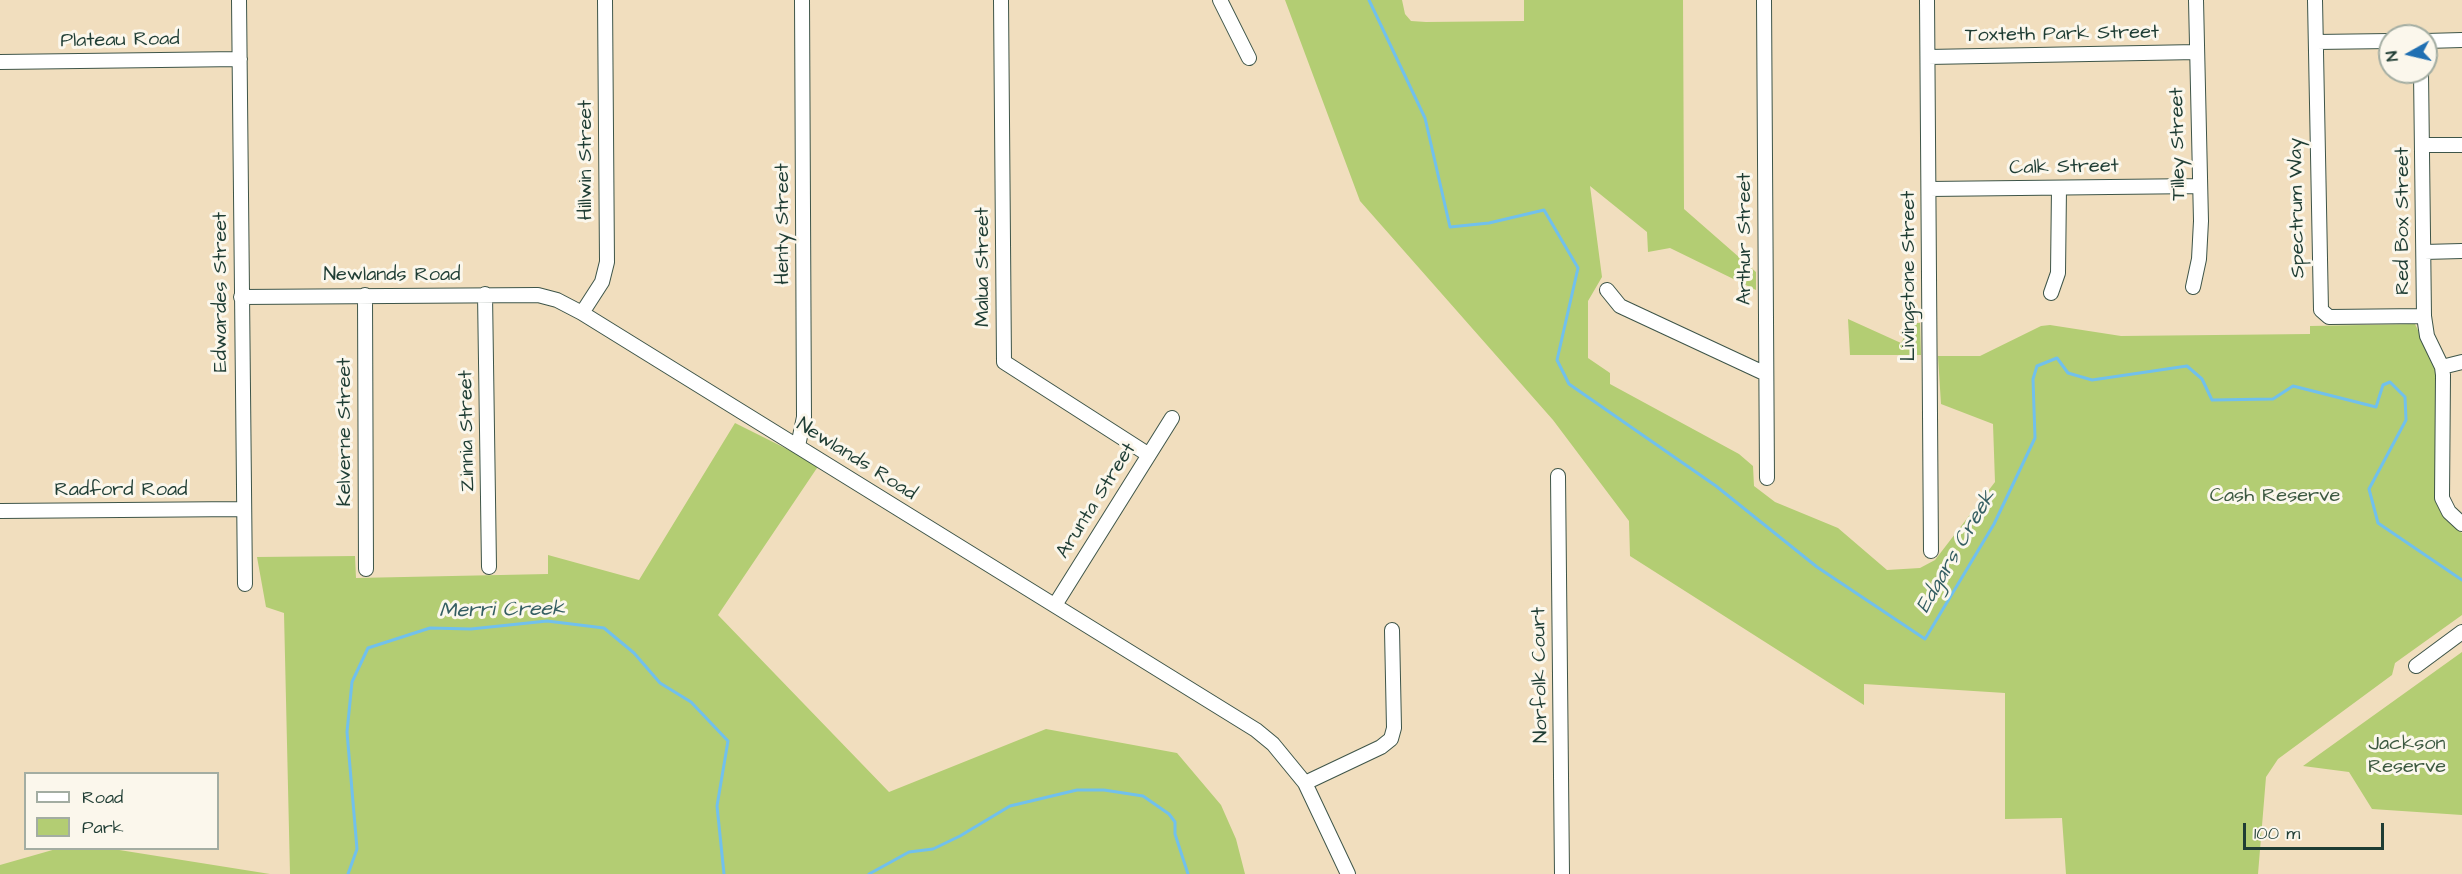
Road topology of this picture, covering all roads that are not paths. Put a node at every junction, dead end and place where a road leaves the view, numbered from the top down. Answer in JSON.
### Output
{"nodes":[{"id":1,"x":239,"y":0,"type":"edge"},
{"id":2,"x":605,"y":0,"type":"edge"},
{"id":3,"x":802,"y":0,"type":"edge"},
{"id":4,"x":1001,"y":0,"type":"edge"},
{"id":5,"x":1220,"y":0,"type":"edge"},
{"id":6,"x":1764,"y":0,"type":"edge"},
{"id":7,"x":1927,"y":0,"type":"edge"},
{"id":8,"x":2196,"y":0,"type":"edge"},
{"id":9,"x":2315,"y":0,"type":"edge"},
{"id":10,"x":2462,"y":40,"type":"edge"},
{"id":11,"x":2378,"y":41,"type":"edge"},
{"id":12,"x":2438,"y":41,"type":"edge"},
{"id":13,"x":2316,"y":42,"type":"junction"},
{"id":14,"x":2197,"y":52,"type":"junction"},
{"id":15,"x":1928,"y":57,"type":"junction"},
{"id":16,"x":1249,"y":58,"type":"dead end"},
{"id":17,"x":240,"y":59,"type":"junction"},
{"id":18,"x":0,"y":62,"type":"edge"},
{"id":19,"x":2421,"y":84,"type":"edge"},
{"id":20,"x":2423,"y":145,"type":"junction"},
{"id":21,"x":2462,"y":145,"type":"edge"},
{"id":22,"x":2200,"y":186,"type":"junction"},
{"id":23,"x":2059,"y":188,"type":"junction"},
{"id":24,"x":1929,"y":189,"type":"junction"},
{"id":25,"x":2462,"y":251,"type":"edge"},
{"id":26,"x":2424,"y":252,"type":"junction"},
{"id":27,"x":2193,"y":286,"type":"dead end"},
{"id":28,"x":1607,"y":290,"type":"dead end"},
{"id":29,"x":2051,"y":293,"type":"dead end"},
{"id":30,"x":485,"y":294,"type":"junction"},
{"id":31,"x":365,"y":295,"type":"junction"},
{"id":32,"x":241,"y":297,"type":"junction"},
{"id":33,"x":582,"y":313,"type":"junction"},
{"id":34,"x":2424,"y":316,"type":"junction"},
{"id":35,"x":2462,"y":362,"type":"edge"},
{"id":36,"x":2442,"y":367,"type":"junction"},
{"id":37,"x":1766,"y":374,"type":"junction"},
{"id":38,"x":1172,"y":418,"type":"dead end"},
{"id":39,"x":798,"y":446,"type":"junction"},
{"id":40,"x":1149,"y":455,"type":"junction"},
{"id":41,"x":1558,"y":476,"type":"dead end"},
{"id":42,"x":1767,"y":478,"type":"dead end"},
{"id":43,"x":242,"y":509,"type":"junction"},
{"id":44,"x":0,"y":511,"type":"edge"},
{"id":45,"x":2462,"y":524,"type":"edge"},
{"id":46,"x":1931,"y":551,"type":"dead end"},
{"id":47,"x":489,"y":567,"type":"dead end"},
{"id":48,"x":366,"y":569,"type":"dead end"},
{"id":49,"x":245,"y":584,"type":"dead end"},
{"id":50,"x":1056,"y":605,"type":"junction"},
{"id":51,"x":1392,"y":630,"type":"dead end"},
{"id":52,"x":2462,"y":632,"type":"edge"},
{"id":53,"x":2416,"y":666,"type":"dead end"},
{"id":54,"x":1305,"y":783,"type":"junction"},
{"id":55,"x":1348,"y":874,"type":"edge"},
{"id":56,"x":1562,"y":874,"type":"edge"}],
"edges":[{"from":1,"to":17,"type":"street","name":"Edwardes Street"},
{"from":2,"to":33,"type":"street","name":"Hillwin Street"},
{"from":3,"to":39,"type":"street","name":"Henty Street"},
{"from":4,"to":40,"type":"street","name":"Malua Street"},
{"from":5,"to":16,"type":"street"},
{"from":6,"to":37,"type":"street","name":"Arthur Street"},
{"from":7,"to":15,"type":"street","name":"Livingstone Street"},
{"from":8,"to":14,"type":"street","name":"Tilley Street"},
{"from":9,"to":13,"type":"street","name":"Spectrum Way"},
{"from":10,"to":12,"type":"street"},
{"from":11,"to":13,"type":"street"},
{"from":13,"to":34,"type":"street","name":"Spectrum Way"},
{"from":14,"to":15,"type":"street","name":"Toxteth Park Street"},
{"from":14,"to":22,"type":"street","name":"Tilley Street"},
{"from":15,"to":24,"type":"street","name":"Livingstone Street"},
{"from":17,"to":18,"type":"street","name":"Plateau Road"},
{"from":17,"to":32,"type":"street","name":"Edwardes Street"},
{"from":19,"to":20,"type":"street","name":"Red Box Street"},
{"from":20,"to":21,"type":"street"},
{"from":20,"to":26,"type":"street","name":"Red Box Street"},
{"from":22,"to":23,"type":"street","name":"Calk Street"},
{"from":22,"to":27,"type":"street","name":"Tilley Street"},
{"from":23,"to":24,"type":"street","name":"Calk Street"},
{"from":23,"to":29,"type":"street"},
{"from":24,"to":46,"type":"street","name":"Livingstone Street"},
{"from":25,"to":26,"type":"street"},
{"from":26,"to":34,"type":"street","name":"Red Box Street"},
{"from":28,"to":37,"type":"street"},
{"from":30,"to":31,"type":"street","name":"Newlands Road"},
{"from":30,"to":33,"type":"street","name":"Newlands Road"},
{"from":30,"to":47,"type":"street","name":"Zinnia Street"},
{"from":31,"to":32,"type":"street","name":"Newlands Road"},
{"from":31,"to":48,"type":"street","name":"Kelverne Street"},
{"from":32,"to":43,"type":"street","name":"Edwardes Street"},
{"from":33,"to":39,"type":"street","name":"Newlands Road"},
{"from":34,"to":36,"type":"street","name":"Red Box Street"},
{"from":35,"to":36,"type":"street"},
{"from":36,"to":45,"type":"street"},
{"from":37,"to":42,"type":"street","name":"Arthur Street"},
{"from":38,"to":40,"type":"street","name":"Arunta Street"},
{"from":39,"to":50,"type":"street","name":"Newlands Road"},
{"from":40,"to":50,"type":"street","name":"Arunta Street"},
{"from":41,"to":56,"type":"street","name":"Norfolk Court"},
{"from":43,"to":44,"type":"street","name":"Radford Road"},
{"from":43,"to":49,"type":"street","name":"Edwardes Street"},
{"from":50,"to":54,"type":"street","name":"Newlands Road"},
{"from":51,"to":54,"type":"street"},
{"from":52,"to":53,"type":"street"},
{"from":54,"to":55,"type":"street","name":"Newlands Road"}]}
